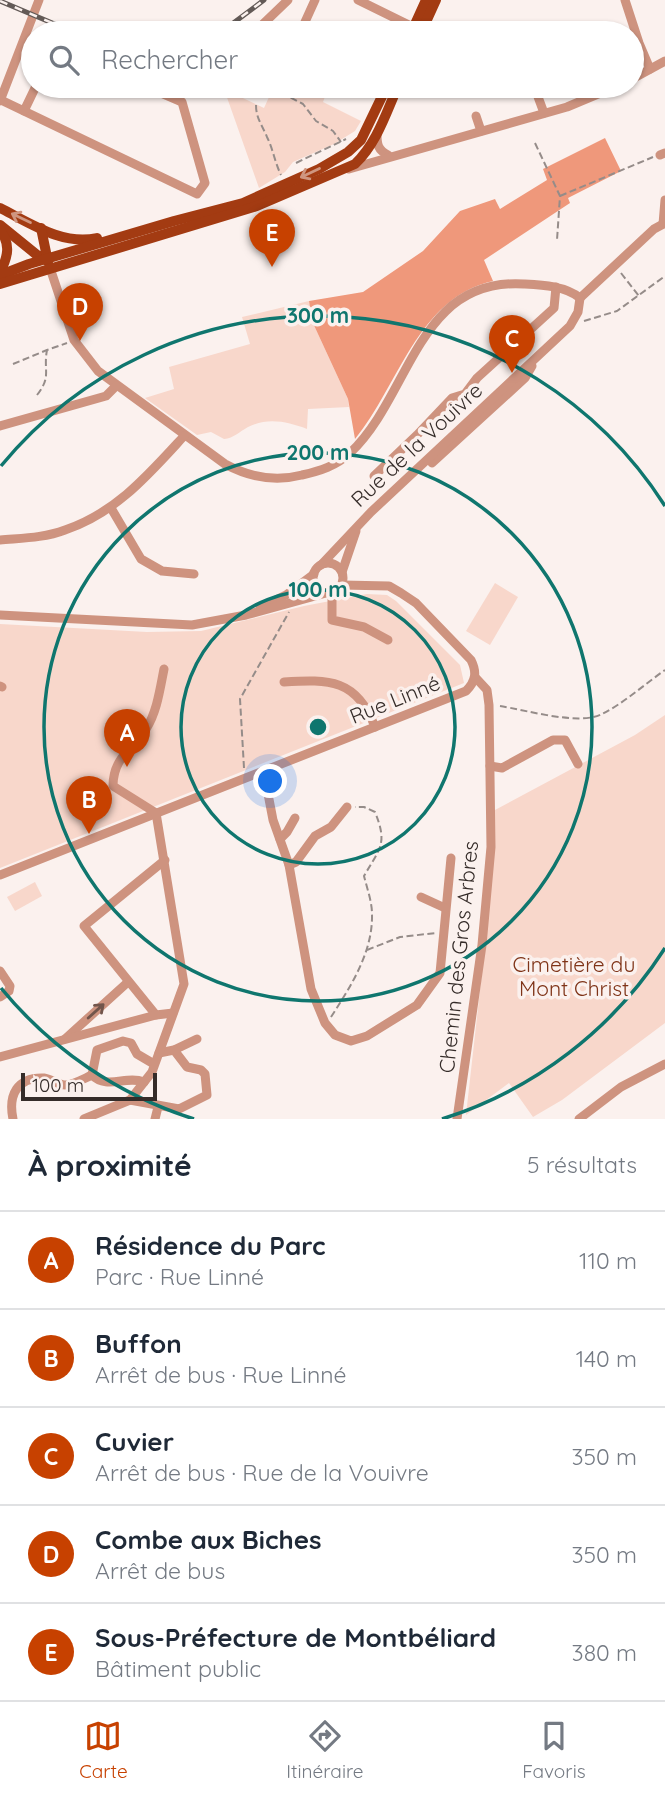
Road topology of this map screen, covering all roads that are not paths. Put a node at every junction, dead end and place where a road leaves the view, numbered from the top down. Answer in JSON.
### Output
{"nodes":[{"id":1,"x":39,"y":0,"type":"edge"},
{"id":2,"x":288,"y":0,"type":"edge"},
{"id":3,"x":315,"y":0,"type":"edge"},
{"id":4,"x":358,"y":0,"type":"edge"},
{"id":5,"x":426,"y":0,"type":"edge"},
{"id":6,"x":436,"y":0,"type":"edge"},
{"id":7,"x":625,"y":0,"type":"edge"},
{"id":8,"x":31,"y":21,"type":"edge"},
{"id":9,"x":266,"y":21,"type":"edge"},
{"id":10,"x":305,"y":21,"type":"edge"},
{"id":11,"x":397,"y":21,"type":"edge"},
{"id":12,"x":419,"y":21,"type":"edge"},
{"id":13,"x":422,"y":21,"type":"edge"},
{"id":14,"x":632,"y":21,"type":"edge"},
{"id":15,"x":21,"y":46,"type":"edge"},
{"id":16,"x":644,"y":55,"type":"edge"},
{"id":17,"x":665,"y":61,"type":"edge"},
{"id":18,"x":650,"y":69,"type":"junction"},
{"id":19,"x":644,"y":72,"type":"edge"},
{"id":20,"x":30,"y":98,"type":"edge"},
{"id":21,"x":173,"y":98,"type":"edge"},
{"id":22,"x":384,"y":98,"type":"edge"},
{"id":23,"x":388,"y":98,"type":"edge"},
{"id":24,"x":391,"y":98,"type":"edge"},
{"id":25,"x":538,"y":98,"type":"edge"},
{"id":26,"x":591,"y":98,"type":"edge"},
{"id":27,"x":0,"y":100,"type":"edge"},
{"id":28,"x":24,"y":111,"type":"junction"},
{"id":29,"x":544,"y":113,"type":"junction"},
{"id":30,"x":476,"y":116,"type":"dead end"},
{"id":31,"x":373,"y":130,"type":"junction"},
{"id":32,"x":481,"y":131,"type":"junction"},
{"id":33,"x":419,"y":149,"type":"junction"},
{"id":34,"x":388,"y":155,"type":"junction"},
{"id":35,"x":368,"y":158,"type":"junction"},
{"id":36,"x":339,"y":165,"type":"junction"},
{"id":37,"x":665,"y":201,"type":"edge"},
{"id":38,"x":0,"y":208,"type":"edge"},
{"id":39,"x":221,"y":209,"type":"junction"},
{"id":40,"x":664,"y":223,"type":"edge"},
{"id":41,"x":0,"y":228,"type":"edge"},
{"id":42,"x":41,"y":228,"type":"junction"},
{"id":43,"x":48,"y":264,"type":"junction"},
{"id":44,"x":0,"y":273,"type":"edge"},
{"id":45,"x":0,"y":284,"type":"edge"},
{"id":46,"x":556,"y":287,"type":"junction"},
{"id":47,"x":580,"y":298,"type":"junction"},
{"id":48,"x":116,"y":386,"type":"junction"},
{"id":49,"x":0,"y":426,"type":"edge"},
{"id":50,"x":184,"y":436,"type":"junction"},
{"id":51,"x":374,"y":475,"type":"dead end"},
{"id":52,"x":111,"y":508,"type":"junction"},
{"id":53,"x":358,"y":525,"type":"junction"},
{"id":54,"x":0,"y":540,"type":"edge"},
{"id":55,"x":321,"y":565,"type":"junction"},
{"id":56,"x":342,"y":572,"type":"junction"},
{"id":57,"x":194,"y":574,"type":"dead end"},
{"id":58,"x":314,"y":574,"type":"junction"},
{"id":59,"x":342,"y":585,"type":"junction"},
{"id":60,"x":329,"y":593,"type":"junction"},
{"id":61,"x":0,"y":615,"type":"edge"},
{"id":62,"x":246,"y":615,"type":"junction"},
{"id":63,"x":388,"y":640,"type":"dead end"},
{"id":64,"x":164,"y":669,"type":"dead end"},
{"id":65,"x":475,"y":677,"type":"junction"},
{"id":66,"x":284,"y":682,"type":"dead end"},
{"id":67,"x":375,"y":727,"type":"junction"},
{"id":68,"x":578,"y":764,"type":"dead end"},
{"id":69,"x":490,"y":766,"type":"junction"},
{"id":70,"x":264,"y":773,"type":"junction"},
{"id":71,"x":347,"y":807,"type":"road end"},
{"id":72,"x":156,"y":813,"type":"junction"},
{"id":73,"x":295,"y":818,"type":"dead end"},
{"id":74,"x":280,"y":839,"type":"junction"},
{"id":75,"x":451,"y":858,"type":"dead end"},
{"id":76,"x":165,"y":860,"type":"junction"},
{"id":77,"x":289,"y":865,"type":"junction"},
{"id":78,"x":0,"y":875,"type":"edge"},
{"id":79,"x":421,"y":897,"type":"dead end"},
{"id":80,"x":445,"y":908,"type":"junction"},
{"id":81,"x":0,"y":971,"type":"edge"},
{"id":82,"x":128,"y":982,"type":"junction"},
{"id":83,"x":0,"y":997,"type":"edge"},
{"id":84,"x":173,"y":1013,"type":"junction"},
{"id":85,"x":156,"y":1015,"type":"junction"},
{"id":86,"x":64,"y":1040,"type":"junction"},
{"id":87,"x":197,"y":1040,"type":"dead end"},
{"id":88,"x":174,"y":1050,"type":"junction"},
{"id":89,"x":159,"y":1053,"type":"junction"},
{"id":90,"x":0,"y":1057,"type":"edge"},
{"id":91,"x":154,"y":1065,"type":"junction"},
{"id":92,"x":665,"y":1065,"type":"edge"},
{"id":93,"x":92,"y":1075,"type":"junction"},
{"id":94,"x":144,"y":1082,"type":"junction"},
{"id":95,"x":130,"y":1100,"type":"junction"},
{"id":96,"x":158,"y":1107,"type":"junction"},
{"id":97,"x":13,"y":1119,"type":"edge"},
{"id":98,"x":84,"y":1119,"type":"edge"},
{"id":99,"x":155,"y":1119,"type":"edge"},
{"id":100,"x":457,"y":1119,"type":"edge"},
{"id":101,"x":579,"y":1119,"type":"edge"}],
"edges":[{"from":1,"to":8,"type":"street"},
{"from":2,"to":9,"type":"street"},
{"from":3,"to":10,"type":"street"},
{"from":4,"to":11,"type":"street"},
{"from":5,"to":12,"type":"main road"},
{"from":6,"to":13,"type":"main road"},
{"from":7,"to":14,"type":"street"},
{"from":15,"to":27,"type":"street"},
{"from":16,"to":18,"type":"street"},
{"from":17,"to":18,"type":"street"},
{"from":18,"to":19,"type":"street"},
{"from":20,"to":28,"type":"street"},
{"from":21,"to":28,"type":"street"},
{"from":22,"to":31,"type":"main road"},
{"from":23,"to":35,"type":"street"},
{"from":24,"to":31,"type":"main road"},
{"from":25,"to":29,"type":"street"},
{"from":26,"to":29,"type":"street"},
{"from":27,"to":28,"type":"street"},
{"from":29,"to":32,"type":"street"},
{"from":30,"to":32,"type":"street"},
{"from":31,"to":34,"type":"street"},
{"from":31,"to":35,"type":"main road"},
{"from":31,"to":36,"type":"main road"},
{"from":32,"to":33,"type":"street"},
{"from":33,"to":34,"type":"street"},
{"from":33,"to":35,"type":"street"},
{"from":34,"to":35,"type":"street"},
{"from":35,"to":36,"type":"street"},
{"from":35,"to":36,"type":"main road"},
{"from":36,"to":39,"type":"main road","one_way":true},
{"from":36,"to":43,"type":"main road"},
{"from":37,"to":40,"type":"street"},
{"from":42,"to":38,"type":"main road","one_way":true},
{"from":39,"to":42,"type":"main road"},
{"from":39,"to":43,"type":"main road"},
{"from":40,"to":47,"type":"street"},
{"from":41,"to":43,"type":"main road"},
{"from":41,"to":44,"type":"main road"},
{"from":42,"to":43,"type":"main road"},
{"from":43,"to":44,"type":"main road"},
{"from":43,"to":45,"type":"main road"},
{"from":43,"to":48,"type":"street"},
{"from":46,"to":47,"type":"street"},
{"from":46,"to":50,"type":"street"},
{"from":46,"to":51,"type":"street"},
{"from":47,"to":53,"type":"street","name":"Rue de la Vouivre"},
{"from":48,"to":49,"type":"street"},
{"from":48,"to":50,"type":"street"},
{"from":50,"to":52,"type":"street"},
{"from":52,"to":54,"type":"street"},
{"from":52,"to":57,"type":"street"},
{"from":53,"to":55,"type":"street","name":"Rue de la Vouivre"},
{"from":53,"to":56,"type":"street","name":"Rue de la Vouivre"},
{"from":55,"to":56,"type":"street"},
{"from":55,"to":58,"type":"street"},
{"from":56,"to":59,"type":"street"},
{"from":58,"to":60,"type":"street"},
{"from":58,"to":62,"type":"street"},
{"from":59,"to":60,"type":"street"},
{"from":59,"to":65,"type":"street"},
{"from":60,"to":62,"type":"street"},
{"from":60,"to":63,"type":"street"},
{"from":61,"to":62,"type":"street"},
{"from":64,"to":72,"type":"street"},
{"from":65,"to":67,"type":"street","name":"Rue Linné"},
{"from":65,"to":69,"type":"street","name":"Chemin des Gros Arbres"},
{"from":66,"to":67,"type":"street"},
{"from":67,"to":70,"type":"street","name":"Rue Linné"},
{"from":68,"to":69,"type":"street"},
{"from":69,"to":100,"type":"street","name":"Chemin des Gros Arbres"},
{"from":70,"to":72,"type":"street","name":"Rue Linné"},
{"from":70,"to":74,"type":"street"},
{"from":71,"to":77,"type":"street"},
{"from":72,"to":76,"type":"street"},
{"from":72,"to":78,"type":"street","name":"Rue Linné"},
{"from":73,"to":74,"type":"street"},
{"from":74,"to":77,"type":"street"},
{"from":75,"to":80,"type":"street"},
{"from":76,"to":82,"type":"street"},
{"from":76,"to":84,"type":"street"},
{"from":77,"to":80,"type":"street"},
{"from":79,"to":80,"type":"street"},
{"from":81,"to":83,"type":"street"},
{"from":82,"to":85,"type":"street"},
{"from":86,"to":82,"type":"street","one_way":true},
{"from":84,"to":85,"type":"street"},
{"from":84,"to":89,"type":"street"},
{"from":85,"to":86,"type":"street"},
{"from":86,"to":90,"type":"street"},
{"from":87,"to":88,"type":"street"},
{"from":88,"to":89,"type":"street"},
{"from":88,"to":96,"type":"street"},
{"from":89,"to":91,"type":"street"},
{"from":91,"to":93,"type":"street"},
{"from":91,"to":94,"type":"street"},
{"from":92,"to":101,"type":"street"},
{"from":93,"to":94,"type":"street"},
{"from":93,"to":97,"type":"street"},
{"from":94,"to":95,"type":"street"},
{"from":95,"to":96,"type":"street"},
{"from":95,"to":98,"type":"street"},
{"from":96,"to":99,"type":"street"}]}
